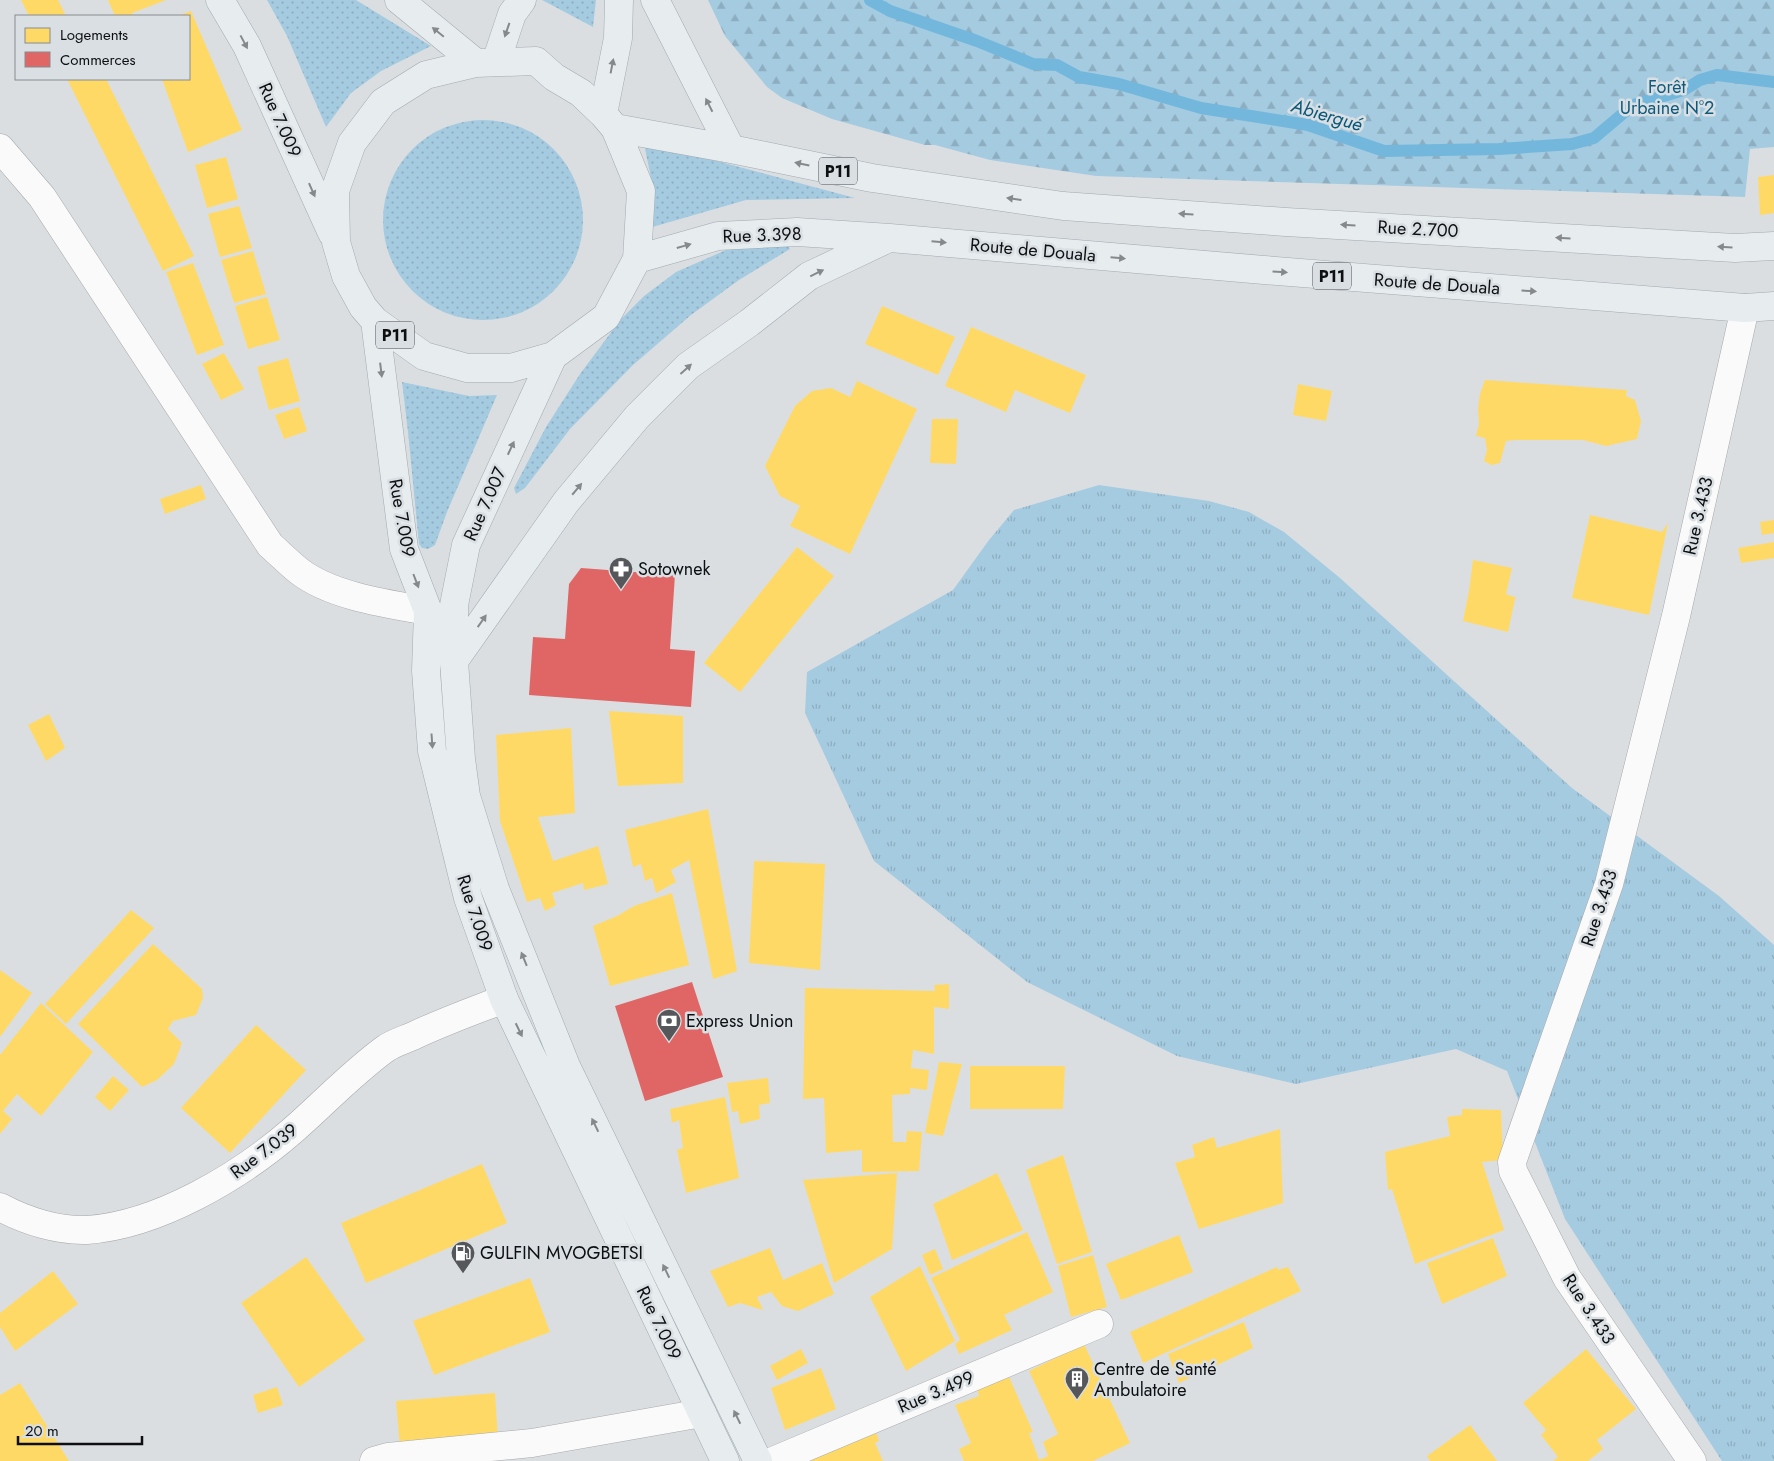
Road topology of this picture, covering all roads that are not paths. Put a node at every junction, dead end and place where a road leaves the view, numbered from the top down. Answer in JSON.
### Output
{"nodes":[{"id":1,"x":220,"y":0,"type":"edge"},
{"id":2,"x":399,"y":0,"type":"edge"},
{"id":3,"x":522,"y":0,"type":"edge"},
{"id":4,"x":619,"y":0,"type":"edge"},
{"id":5,"x":655,"y":0,"type":"edge"},
{"id":6,"x":486,"y":62,"type":"junction"},
{"id":7,"x":609,"y":121,"type":"junction"},
{"id":8,"x":0,"y":148,"type":"edge"},
{"id":9,"x":731,"y":149,"type":"junction"},
{"id":10,"x":890,"y":238,"type":"junction"},
{"id":11,"x":336,"y":242,"type":"junction"},
{"id":12,"x":1774,"y":246,"type":"edge"},
{"id":13,"x":637,"y":259,"type":"junction"},
{"id":14,"x":1774,"y":306,"type":"edge"},
{"id":15,"x":1745,"y":308,"type":"junction"},
{"id":16,"x":375,"y":321,"type":"junction"},
{"id":17,"x":553,"y":356,"type":"junction"},
{"id":18,"x":428,"y":611,"type":"junction"},
{"id":19,"x":454,"y":661,"type":"junction"},
{"id":20,"x":504,"y":999,"type":"junction"},
{"id":21,"x":0,"y":1207,"type":"edge"},
{"id":22,"x":1099,"y":1324,"type":"dead end"},
{"id":23,"x":702,"y":1412,"type":"junction"},
{"id":24,"x":374,"y":1461,"type":"edge"},
{"id":25,"x":725,"y":1461,"type":"edge"},
{"id":26,"x":758,"y":1461,"type":"edge"},
{"id":27,"x":773,"y":1461,"type":"edge"},
{"id":28,"x":1692,"y":1461,"type":"edge"}],
"edges":[{"from":1,"to":11,"type":"main road","name":"Rue 7.009","number":"P11","one_way":true},
{"from":6,"to":2,"type":"main road","one_way":true},
{"from":3,"to":6,"type":"main road","one_way":true},
{"from":7,"to":4,"type":"main road","one_way":true},
{"from":9,"to":5,"type":"main road","one_way":true},
{"from":6,"to":7,"type":"main road","number":"P11"},
{"from":6,"to":11,"type":"main road","number":"P11"},
{"from":7,"to":9,"type":"main road","number":"P11"},
{"from":7,"to":13,"type":"main road","number":"P11"},
{"from":8,"to":18,"type":"street"},
{"from":12,"to":9,"type":"main road","name":"Rue 2.700","number":"P11","one_way":true},
{"from":13,"to":10,"type":"main road","name":"Rue 3.398","number":"P11","one_way":true},
{"from":10,"to":15,"type":"main road","name":"Route de Douala","number":"P11","one_way":true},
{"from":19,"to":10,"type":"main road","one_way":true},
{"from":11,"to":16,"type":"main road","number":"P11"},
{"from":13,"to":17,"type":"main road","number":"P11"},
{"from":14,"to":15,"type":"main road","name":"Route de Douala","number":"P11"},
{"from":15,"to":28,"type":"street","name":"Rue 3.433"},
{"from":16,"to":17,"type":"main road","number":"P11"},
{"from":16,"to":18,"type":"main road","name":"Rue 7.009","one_way":true},
{"from":19,"to":17,"type":"main road","name":"Rue 7.007","one_way":true},
{"from":18,"to":20,"type":"main road","name":"Rue 7.009","one_way":true},
{"from":26,"to":19,"type":"main road","name":"Rue 7.009","one_way":true},
{"from":20,"to":21,"type":"street","name":"Rue 7.039"},
{"from":20,"to":23,"type":"main road","name":"Rue 7.009","one_way":true},
{"from":22,"to":27,"type":"street","name":"Rue 3.499"},
{"from":23,"to":24,"type":"street"},
{"from":23,"to":25,"type":"main road","name":"Rue 7.009"}]}
